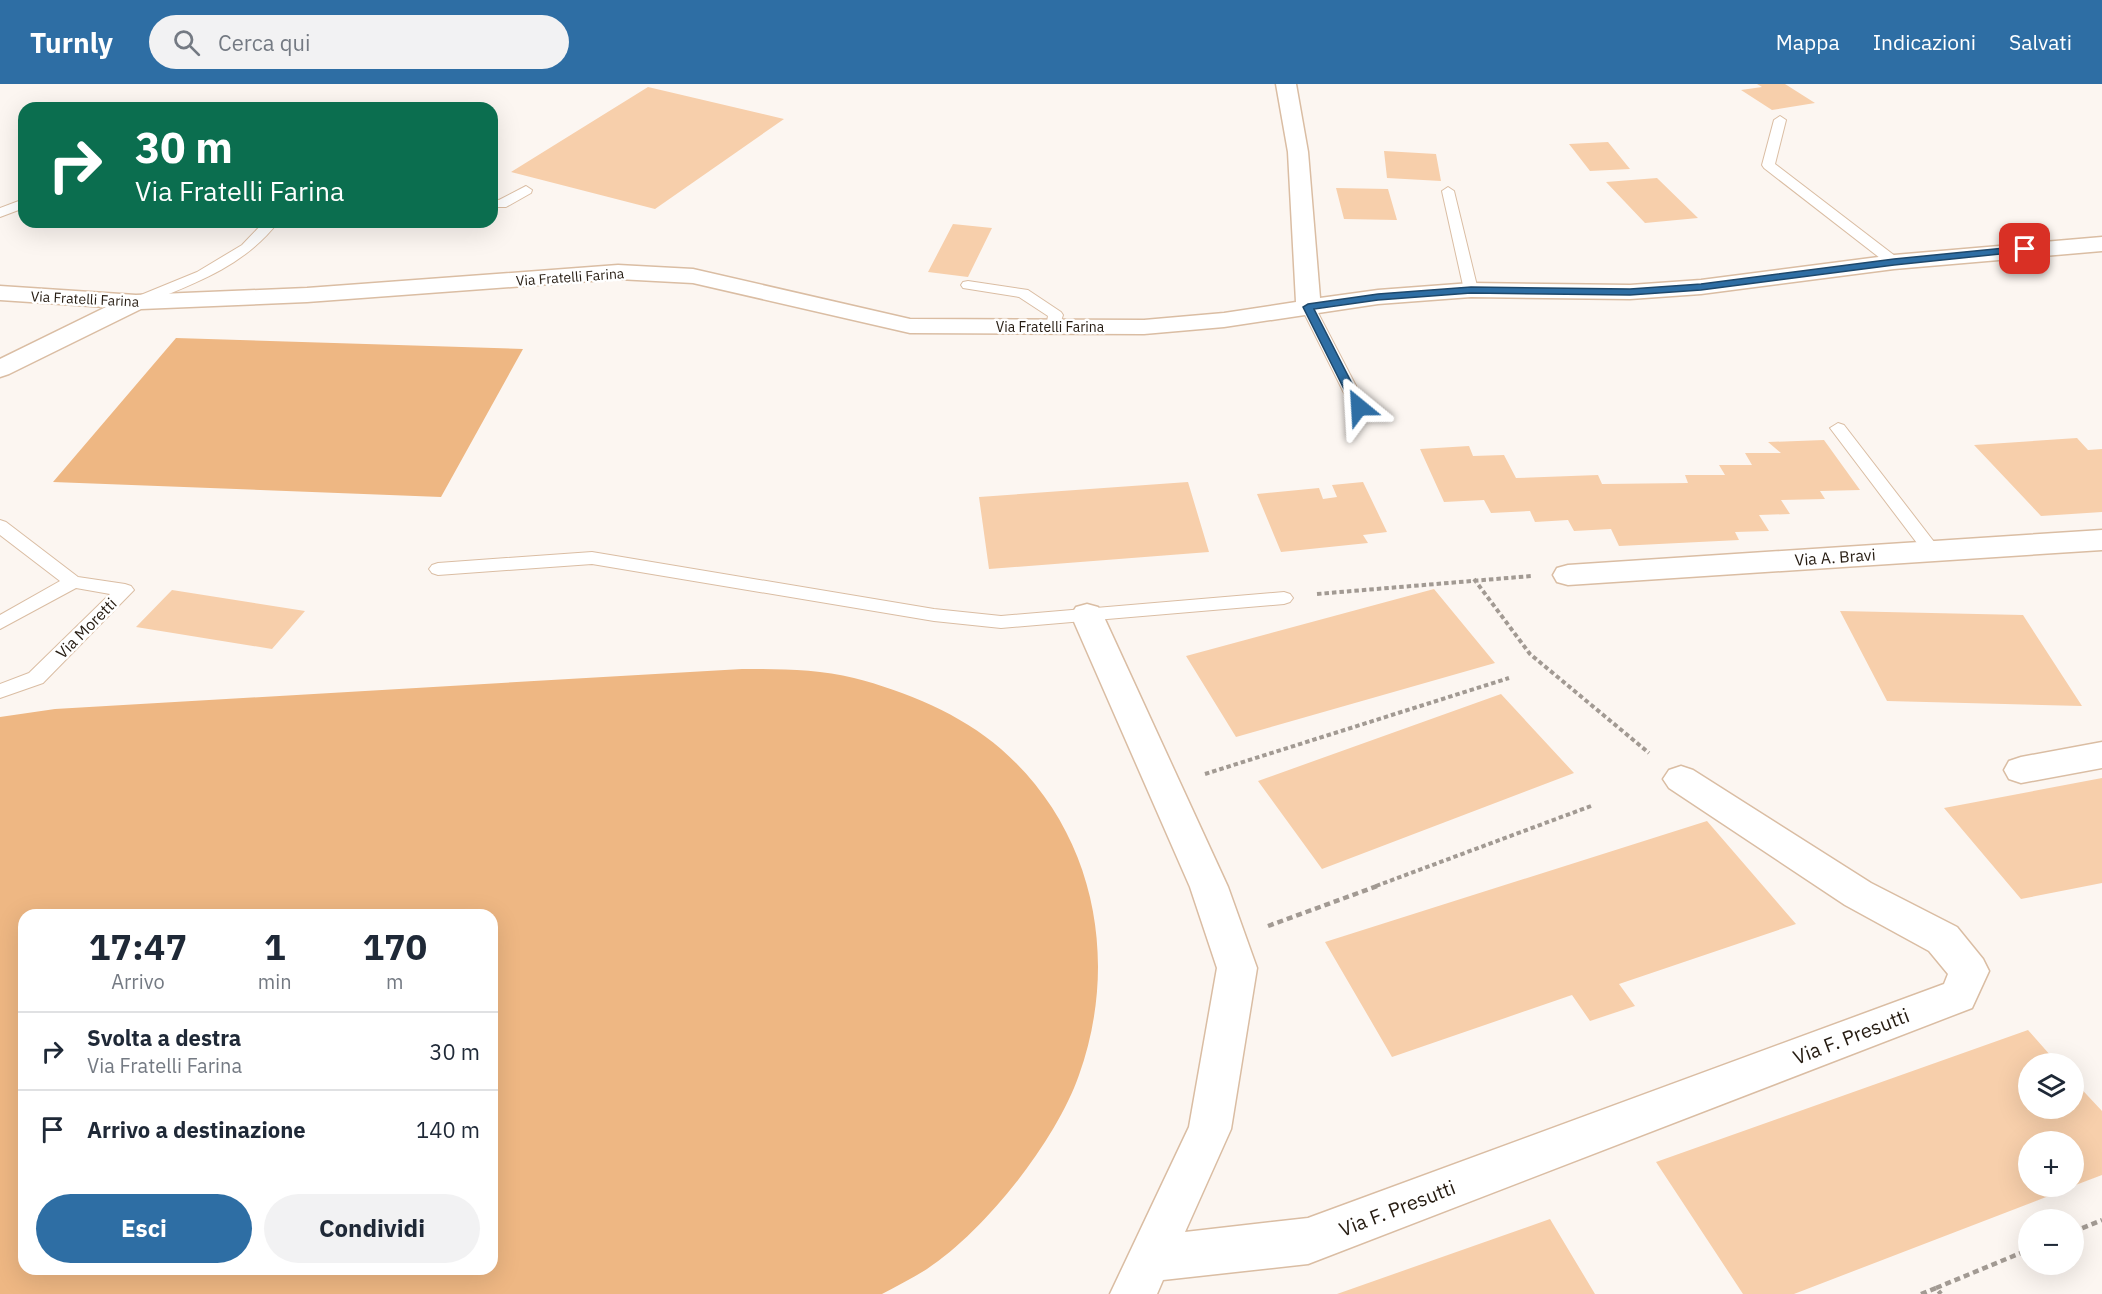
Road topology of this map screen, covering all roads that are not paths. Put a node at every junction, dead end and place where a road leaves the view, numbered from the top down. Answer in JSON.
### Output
{"nodes":[{"id":1,"x":1286,"y":84,"type":"edge"},
{"id":2,"x":1780,"y":120,"type":"dead end"},
{"id":3,"x":526,"y":190,"type":"dead end"},
{"id":4,"x":1448,"y":191,"type":"dead end"},
{"id":5,"x":498,"y":204,"type":"edge"},
{"id":6,"x":18,"y":206,"type":"edge"},
{"id":7,"x":0,"y":213,"type":"edge"},
{"id":8,"x":265,"y":228,"type":"edge"},
{"id":9,"x":2102,"y":244,"type":"edge"},
{"id":10,"x":1894,"y":262,"type":"junction"},
{"id":11,"x":968,"y":285,"type":"dead end"},
{"id":12,"x":1471,"y":290,"type":"junction"},
{"id":13,"x":0,"y":293,"type":"edge"},
{"id":14,"x":136,"y":302,"type":"junction"},
{"id":15,"x":1308,"y":307,"type":"junction"},
{"id":16,"x":1053,"y":327,"type":"junction"},
{"id":17,"x":0,"y":369,"type":"edge"},
{"id":18,"x":1359,"y":407,"type":"dead end"},
{"id":19,"x":1838,"y":428,"type":"dead end"},
{"id":20,"x":0,"y":526,"type":"edge"},
{"id":21,"x":2102,"y":540,"type":"edge"},
{"id":22,"x":1932,"y":551,"type":"junction"},
{"id":23,"x":438,"y":569,"type":"dead end"},
{"id":24,"x":1568,"y":574,"type":"road end"},
{"id":25,"x":73,"y":582,"type":"junction"},
{"id":26,"x":1284,"y":598,"type":"road end"},
{"id":27,"x":1087,"y":615,"type":"junction"},
{"id":28,"x":0,"y":623,"type":"edge"},
{"id":29,"x":0,"y":691,"type":"edge"},
{"id":30,"x":2102,"y":755,"type":"edge"},
{"id":31,"x":2021,"y":770,"type":"dead end"},
{"id":32,"x":1681,"y":779,"type":"road end"},
{"id":33,"x":1141,"y":1276,"type":"edge"}],
"edges":[{"from":1,"to":15,"type":"street"},
{"from":2,"to":10,"type":"lane"},
{"from":3,"to":5,"type":"lane"},
{"from":4,"to":12,"type":"lane"},
{"from":6,"to":7,"type":"lane"},
{"from":8,"to":14,"type":"lane"},
{"from":9,"to":10,"type":"street","name":"Via Fratelli Farina"},
{"from":10,"to":12,"type":"street","name":"Via Fratelli Farina"},
{"from":11,"to":16,"type":"lane"},
{"from":12,"to":15,"type":"street","name":"Via Fratelli Farina"},
{"from":13,"to":14,"type":"street","name":"Via Fratelli Farina"},
{"from":14,"to":16,"type":"street","name":"Via Fratelli Farina"},
{"from":14,"to":17,"type":"street"},
{"from":15,"to":16,"type":"street","name":"Via Fratelli Farina"},
{"from":15,"to":18,"type":"lane"},
{"from":19,"to":22,"type":"lane"},
{"from":20,"to":25,"type":"lane","name":"Via Moretti"},
{"from":21,"to":22,"type":"street","name":"Via A. Bravi"},
{"from":22,"to":24,"type":"street","name":"Via A. Bravi"},
{"from":23,"to":27,"type":"lane"},
{"from":25,"to":28,"type":"lane"},
{"from":25,"to":29,"type":"lane","name":"Via Moretti"},
{"from":26,"to":27,"type":"lane"},
{"from":27,"to":33,"type":"street"},
{"from":30,"to":31,"type":"street"},
{"from":32,"to":33,"type":"street","name":"Via F. Presutti"}]}
